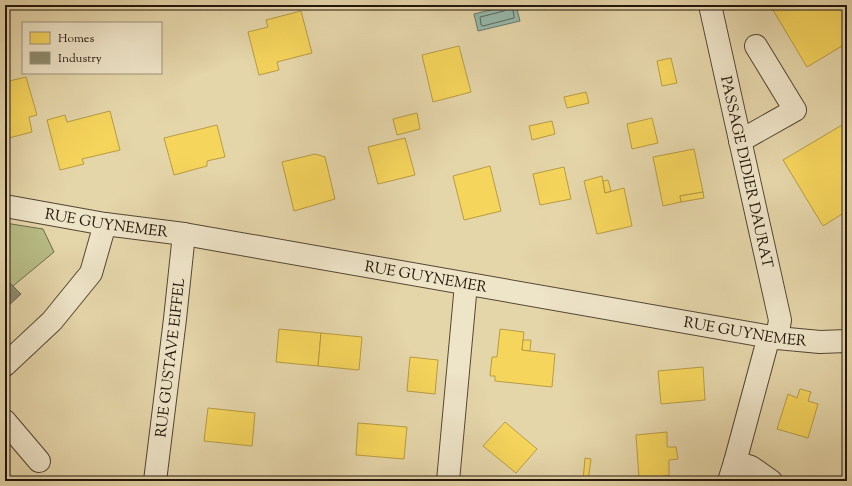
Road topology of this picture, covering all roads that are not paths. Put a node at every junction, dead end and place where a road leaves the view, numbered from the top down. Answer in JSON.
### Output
{"nodes":[{"id":1,"x":710,"y":5,"type":"edge"},
{"id":2,"x":756,"y":46,"type":"dead end"},
{"id":3,"x":740,"y":141,"type":"junction"},
{"id":4,"x":5,"y":206,"type":"edge"},
{"id":5,"x":105,"y":224,"type":"junction"},
{"id":6,"x":184,"y":234,"type":"junction"},
{"id":7,"x":466,"y":284,"type":"junction"},
{"id":8,"x":773,"y":337,"type":"junction"},
{"id":9,"x":847,"y":341,"type":"edge"},
{"id":10,"x":5,"y":365,"type":"edge"},
{"id":11,"x":5,"y":421,"type":"edge"},
{"id":12,"x":39,"y":461,"type":"dead end"},
{"id":13,"x":732,"y":471,"type":"edge"},
{"id":14,"x":155,"y":481,"type":"edge"},
{"id":15,"x":448,"y":481,"type":"edge"},
{"id":16,"x":771,"y":481,"type":"edge"}],
"edges":[{"from":1,"to":3,"type":"street","name":"PASSAGE DIDIER DAURAT"},
{"from":2,"to":3,"type":"street"},
{"from":3,"to":8,"type":"street","name":"PASSAGE DIDIER DAURAT"},
{"from":4,"to":5,"type":"street","name":"RUE GUYNEMER"},
{"from":5,"to":6,"type":"street","name":"RUE GUYNEMER"},
{"from":5,"to":10,"type":"street"},
{"from":6,"to":7,"type":"street","name":"RUE GUYNEMER"},
{"from":6,"to":14,"type":"street","name":"RUE GUSTAVE EIFFEL"},
{"from":7,"to":8,"type":"street","name":"RUE GUYNEMER"},
{"from":7,"to":15,"type":"street"},
{"from":8,"to":9,"type":"street","name":"RUE GUYNEMER"},
{"from":8,"to":13,"type":"street","name":"PASSAGE DIDIER DAURAT"},
{"from":11,"to":12,"type":"street"},
{"from":13,"to":16,"type":"street"}]}
